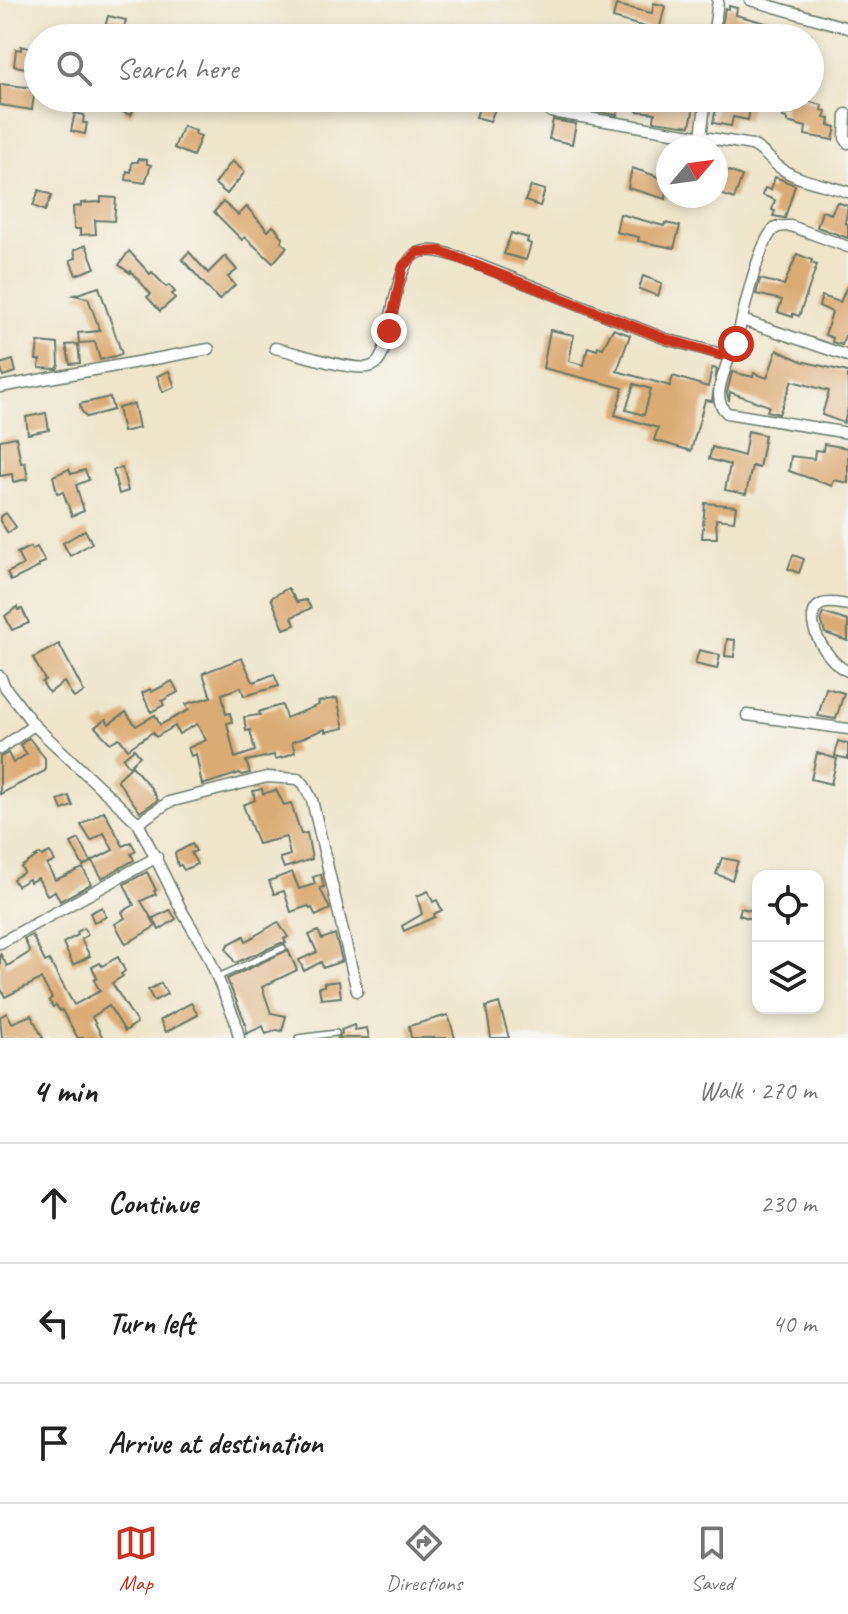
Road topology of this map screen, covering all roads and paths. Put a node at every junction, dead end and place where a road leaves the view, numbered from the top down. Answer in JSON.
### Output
{"nodes":[{"id":1,"x":718,"y":0,"type":"edge"},
{"id":2,"x":755,"y":1,"type":"edge"},
{"id":3,"x":715,"y":24,"type":"edge"},
{"id":4,"x":848,"y":28,"type":"edge"},
{"id":5,"x":551,"y":112,"type":"dead end"},
{"id":6,"x":704,"y":112,"type":"edge"},
{"id":7,"x":846,"y":114,"type":"dead end"},
{"id":8,"x":701,"y":136,"type":"joint"},
{"id":9,"x":728,"y":141,"type":"edge"},
{"id":10,"x":848,"y":143,"type":"edge"},
{"id":11,"x":848,"y":192,"type":"edge"},
{"id":12,"x":848,"y":247,"type":"edge"},
{"id":13,"x":742,"y":320,"type":"junction"},
{"id":14,"x":275,"y":348,"type":"dead end"},
{"id":15,"x":209,"y":349,"type":"dead end"},
{"id":16,"x":730,"y":354,"type":"junction"},
{"id":17,"x":848,"y":356,"type":"edge"},
{"id":18,"x":0,"y":387,"type":"edge"},
{"id":19,"x":848,"y":433,"type":"edge"},
{"id":20,"x":848,"y":605,"type":"edge"},
{"id":21,"x":848,"y":671,"type":"edge"},
{"id":22,"x":0,"y":676,"type":"edge"},
{"id":23,"x":747,"y":715,"type":"dead end"},
{"id":24,"x":34,"y":725,"type":"junction"},
{"id":25,"x":848,"y":729,"type":"edge"},
{"id":26,"x":0,"y":749,"type":"edge"},
{"id":27,"x":138,"y":823,"type":"junction"},
{"id":28,"x":157,"y":857,"type":"junction"},
{"id":29,"x":0,"y":943,"type":"edge"},
{"id":30,"x":283,"y":948,"type":"dead end"},
{"id":31,"x":218,"y":978,"type":"junction"},
{"id":32,"x":357,"y":991,"type":"dead end"},
{"id":33,"x":336,"y":1033,"type":"dead end"},
{"id":34,"x":239,"y":1038,"type":"edge"},
{"id":35,"x":298,"y":1038,"type":"edge"}],
"edges":[{"from":1,"to":3,"type":"street"},
{"from":2,"to":4,"type":"street"},
{"from":5,"to":8,"type":"street"},
{"from":6,"to":8,"type":"street"},
{"from":7,"to":10,"type":"street"},
{"from":9,"to":11,"type":"street"},
{"from":12,"to":13,"type":"street"},
{"from":13,"to":16,"type":"street"},
{"from":13,"to":17,"type":"street"},
{"from":14,"to":16,"type":"street"},
{"from":15,"to":18,"type":"street"},
{"from":16,"to":19,"type":"street"},
{"from":20,"to":21,"type":"street"},
{"from":22,"to":24,"type":"street"},
{"from":23,"to":25,"type":"street"},
{"from":24,"to":26,"type":"street"},
{"from":24,"to":27,"type":"street"},
{"from":27,"to":28,"type":"street"},
{"from":27,"to":32,"type":"street"},
{"from":28,"to":29,"type":"street"},
{"from":28,"to":31,"type":"street"},
{"from":30,"to":31,"type":"lane"},
{"from":31,"to":34,"type":"street"},
{"from":33,"to":35,"type":"lane"}]}
